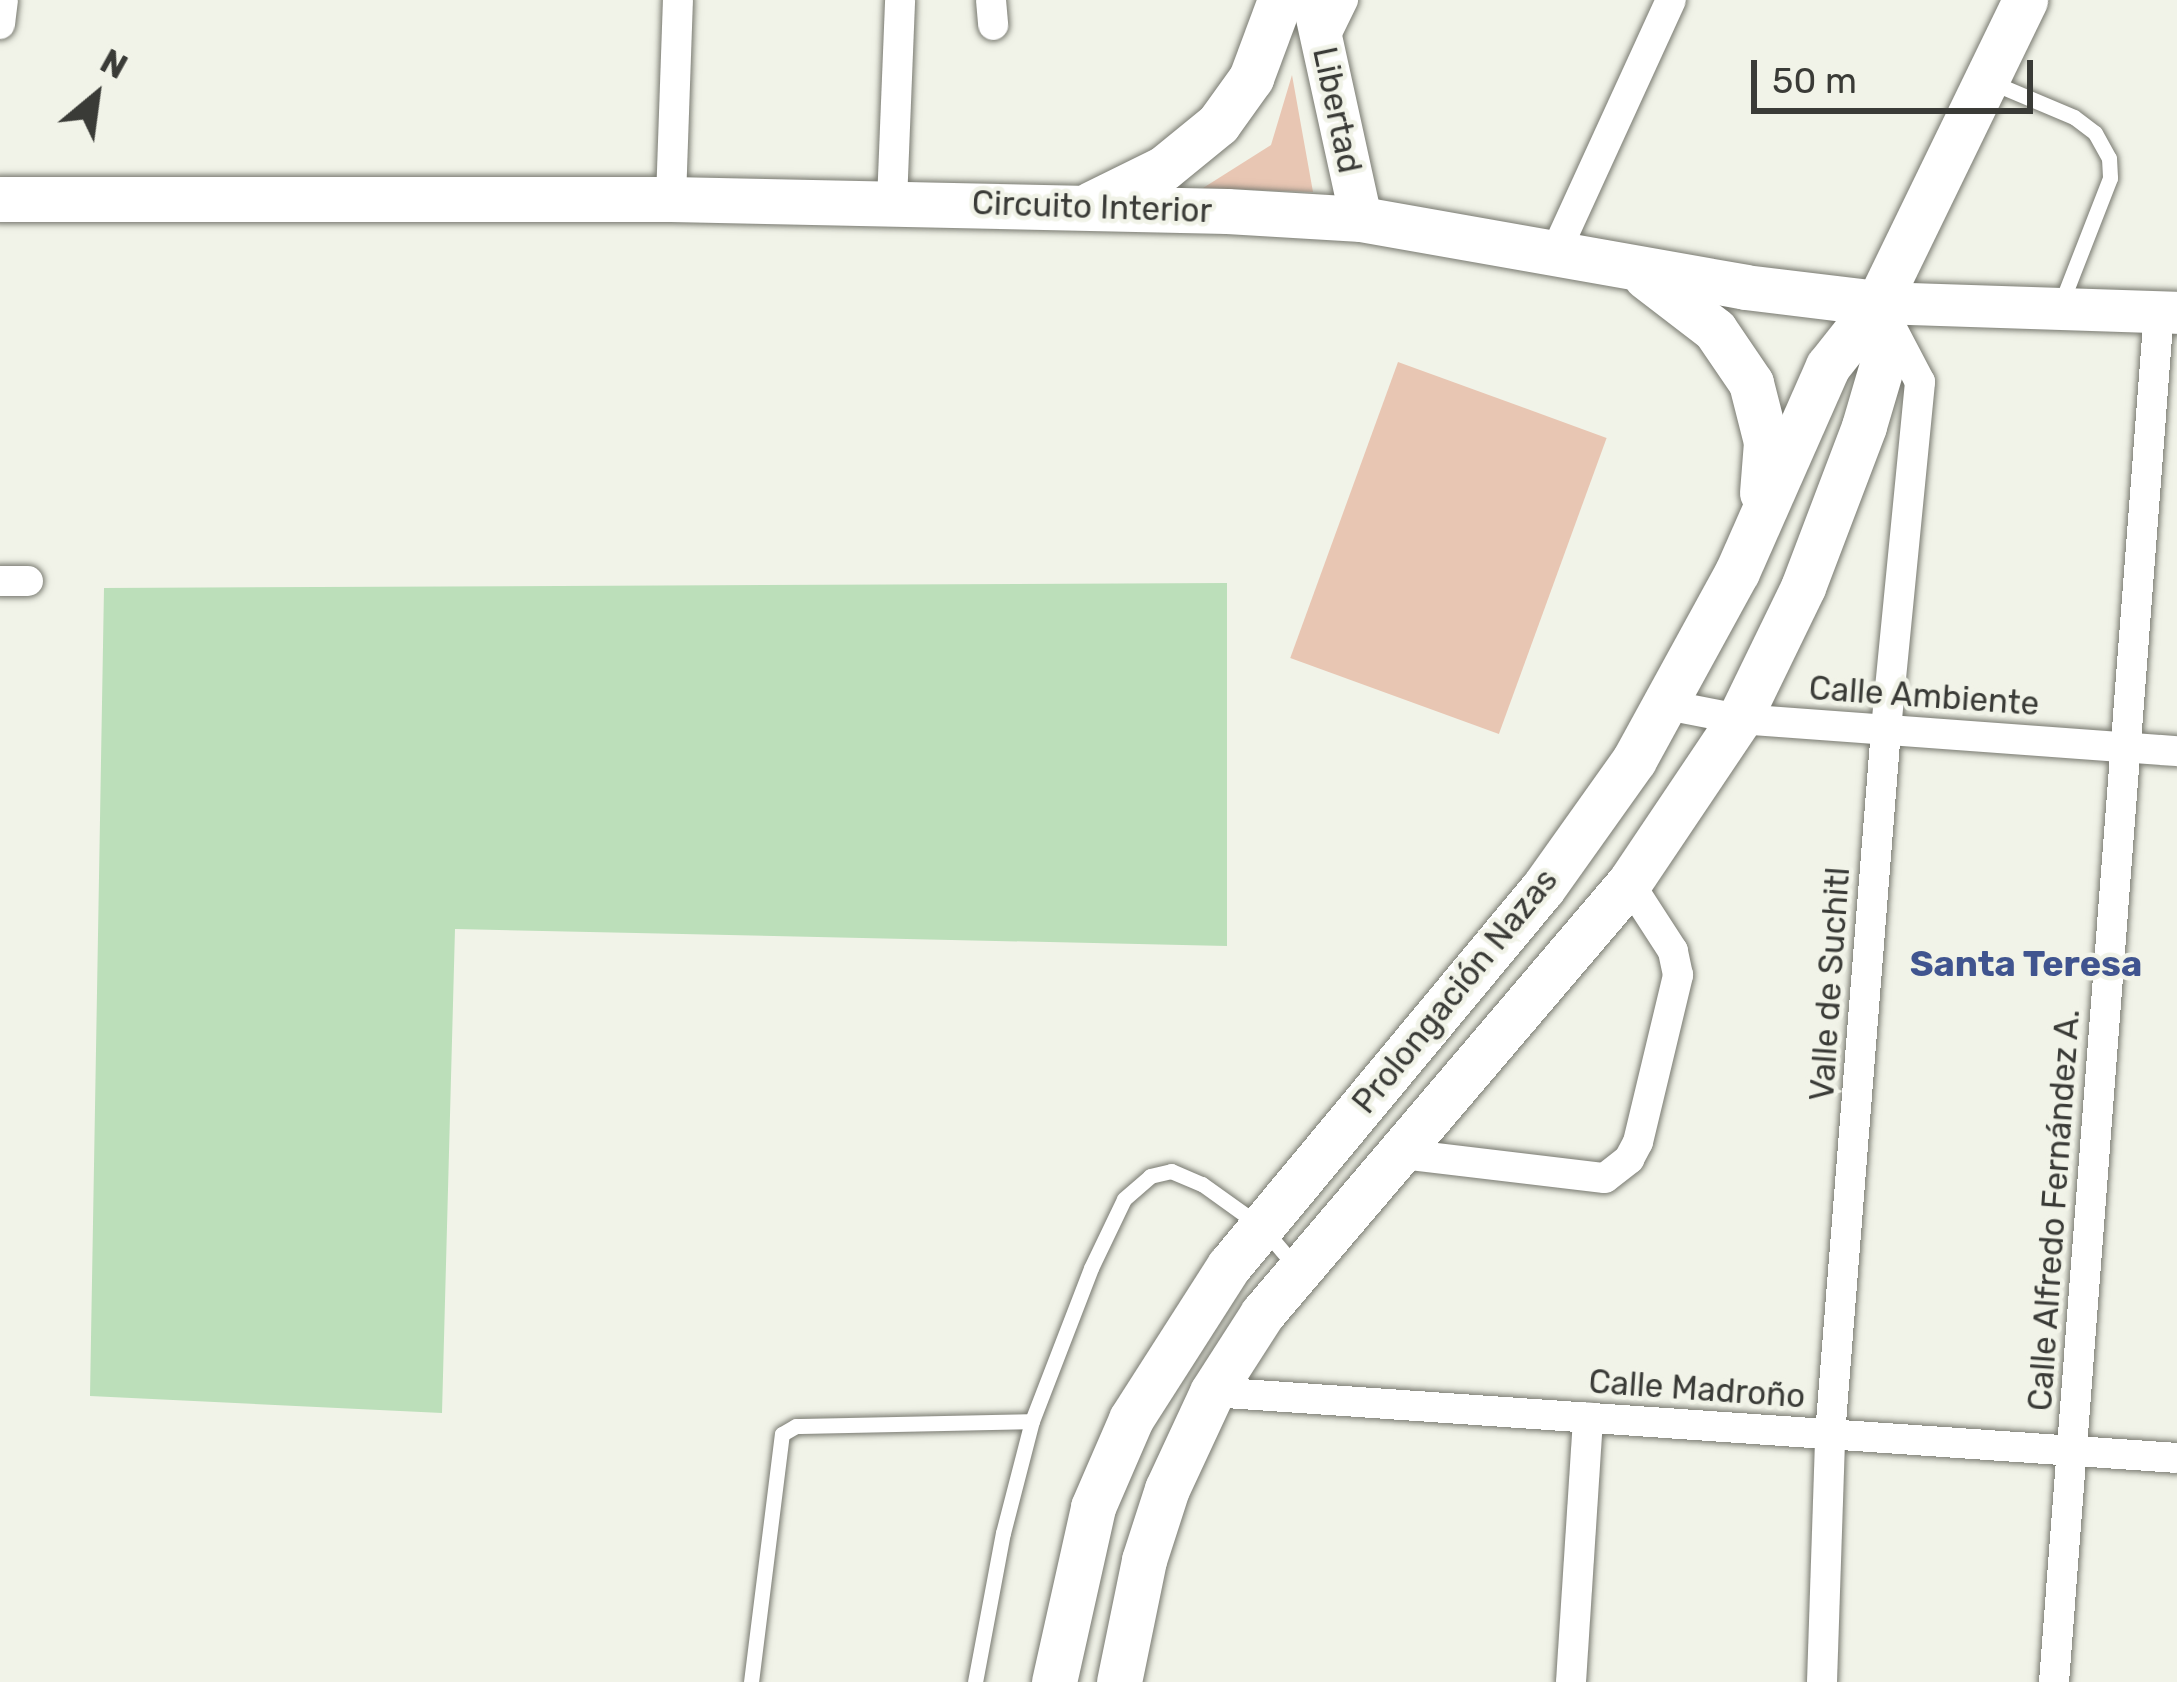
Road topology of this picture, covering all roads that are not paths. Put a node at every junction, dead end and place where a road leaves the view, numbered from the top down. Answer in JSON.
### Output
{"nodes":[{"id":1,"x":3,"y":0,"type":"edge"},
{"id":2,"x":678,"y":0,"type":"edge"},
{"id":3,"x":900,"y":0,"type":"edge"},
{"id":4,"x":1280,"y":0,"type":"edge"},
{"id":5,"x":1313,"y":0,"type":"edge"},
{"id":6,"x":1343,"y":0,"type":"edge"},
{"id":7,"x":1671,"y":0,"type":"edge"},
{"id":8,"x":2025,"y":0,"type":"edge"},
{"id":9,"x":0,"y":24,"type":"edge"},
{"id":10,"x":1322,"y":43,"type":"junction"},
{"id":11,"x":1989,"y":80,"type":"junction"},
{"id":12,"x":0,"y":199,"type":"edge"},
{"id":13,"x":671,"y":199,"type":"junction"},
{"id":14,"x":892,"y":202,"type":"junction"},
{"id":15,"x":1089,"y":205,"type":"junction"},
{"id":16,"x":1361,"y":220,"type":"junction"},
{"id":17,"x":1556,"y":251,"type":"junction"},
{"id":18,"x":1634,"y":268,"type":"junction"},
{"id":19,"x":1878,"y":303,"type":"junction"},
{"id":20,"x":2059,"y":309,"type":"junction"},
{"id":21,"x":2168,"y":313,"type":"edge"},
{"id":22,"x":1756,"y":529,"type":"junction"},
{"id":23,"x":1667,"y":705,"type":"junction"},
{"id":24,"x":1739,"y":718,"type":"junction"},
{"id":25,"x":1886,"y":729,"type":"junction"},
{"id":26,"x":2126,"y":747,"type":"junction"},
{"id":27,"x":2177,"y":751,"type":"edge"},
{"id":28,"x":1629,"y":883,"type":"junction"},
{"id":29,"x":1394,"y":1154,"type":"junction"},
{"id":30,"x":1262,"y":1227,"type":"junction"},
{"id":31,"x":1297,"y":1268,"type":"junction"},
{"id":32,"x":1212,"y":1392,"type":"junction"},
{"id":33,"x":1588,"y":1418,"type":"junction"},
{"id":34,"x":1032,"y":1421,"type":"junction"},
{"id":35,"x":1831,"y":1435,"type":"junction"},
{"id":36,"x":2072,"y":1451,"type":"junction"},
{"id":37,"x":2177,"y":1458,"type":"edge"},
{"id":38,"x":751,"y":1682,"type":"edge"},
{"id":39,"x":975,"y":1682,"type":"edge"},
{"id":40,"x":1054,"y":1682,"type":"edge"},
{"id":41,"x":1119,"y":1682,"type":"edge"},
{"id":42,"x":1571,"y":1682,"type":"edge"},
{"id":43,"x":1822,"y":1682,"type":"edge"},
{"id":44,"x":2054,"y":1682,"type":"edge"}],
"edges":[{"from":1,"to":9,"type":"street"},
{"from":2,"to":13,"type":"street"},
{"from":3,"to":14,"type":"street"},
{"from":4,"to":15,"type":"main road"},
{"from":5,"to":10,"type":"main road","name":"Libertad"},
{"from":6,"to":10,"type":"street"},
{"from":7,"to":17,"type":"street"},
{"from":8,"to":11,"type":"main road","name":"Prolongación Nazas"},
{"from":10,"to":16,"type":"main road","name":"Libertad"},
{"from":11,"to":19,"type":"main road","name":"Prolongación Nazas"},
{"from":11,"to":20,"type":"lane"},
{"from":12,"to":13,"type":"main road","name":"Circuito Interior"},
{"from":13,"to":14,"type":"main road","name":"Circuito Interior"},
{"from":14,"to":15,"type":"main road","name":"Circuito Interior"},
{"from":15,"to":16,"type":"main road","name":"Circuito Interior"},
{"from":16,"to":17,"type":"main road","name":"Circuito Interior"},
{"from":17,"to":18,"type":"main road","name":"Circuito Interior"},
{"from":18,"to":19,"type":"main road","name":"Circuito Interior"},
{"from":18,"to":22,"type":"main road"},
{"from":19,"to":20,"type":"main road","name":"Circuito Interior"},
{"from":19,"to":22,"type":"main road","name":"Prolongación Nazas"},
{"from":19,"to":24,"type":"main road","name":"Prolongación Nazas"},
{"from":19,"to":25,"type":"street","name":"Valle de Suchitl"},
{"from":20,"to":21,"type":"main road","name":"Circuito Interior"},
{"from":21,"to":26,"type":"street","name":"Calle Alfredo Fernández A."},
{"from":22,"to":23,"type":"main road","name":"Prolongación Nazas"},
{"from":23,"to":24,"type":"street","name":"Calle Ambiente"},
{"from":23,"to":30,"type":"main road","name":"Prolongación Nazas"},
{"from":24,"to":25,"type":"street","name":"Calle Ambiente"},
{"from":24,"to":28,"type":"main road","name":"Prolongación Nazas"},
{"from":25,"to":26,"type":"street","name":"Calle Ambiente"},
{"from":25,"to":35,"type":"street","name":"Valle de Suchitl"},
{"from":26,"to":27,"type":"street","name":"Calle Ambiente"},
{"from":26,"to":36,"type":"street","name":"Calle Alfredo Fernández A."},
{"from":28,"to":29,"type":"main road","name":"Prolongación Nazas"},
{"from":28,"to":29,"type":"street"},
{"from":29,"to":31,"type":"main road","name":"Prolongación Nazas"},
{"from":30,"to":31,"type":"lane"},
{"from":30,"to":34,"type":"lane"},
{"from":30,"to":40,"type":"main road","name":"Prolongación Nazas"},
{"from":31,"to":32,"type":"main road","name":"Prolongación Nazas"},
{"from":32,"to":33,"type":"street","name":"Calle Madroño"},
{"from":32,"to":41,"type":"main road","name":"Prolongación Nazas"},
{"from":33,"to":35,"type":"street","name":"Calle Madroño"},
{"from":33,"to":42,"type":"street"},
{"from":34,"to":38,"type":"lane"},
{"from":34,"to":39,"type":"lane"},
{"from":35,"to":36,"type":"street","name":"Calle Madroño"},
{"from":35,"to":43,"type":"street","name":"Valle de Suchitl"},
{"from":36,"to":37,"type":"street","name":"Calle Madroño"},
{"from":36,"to":44,"type":"street","name":"Calle Alfredo Fernández A."}]}
